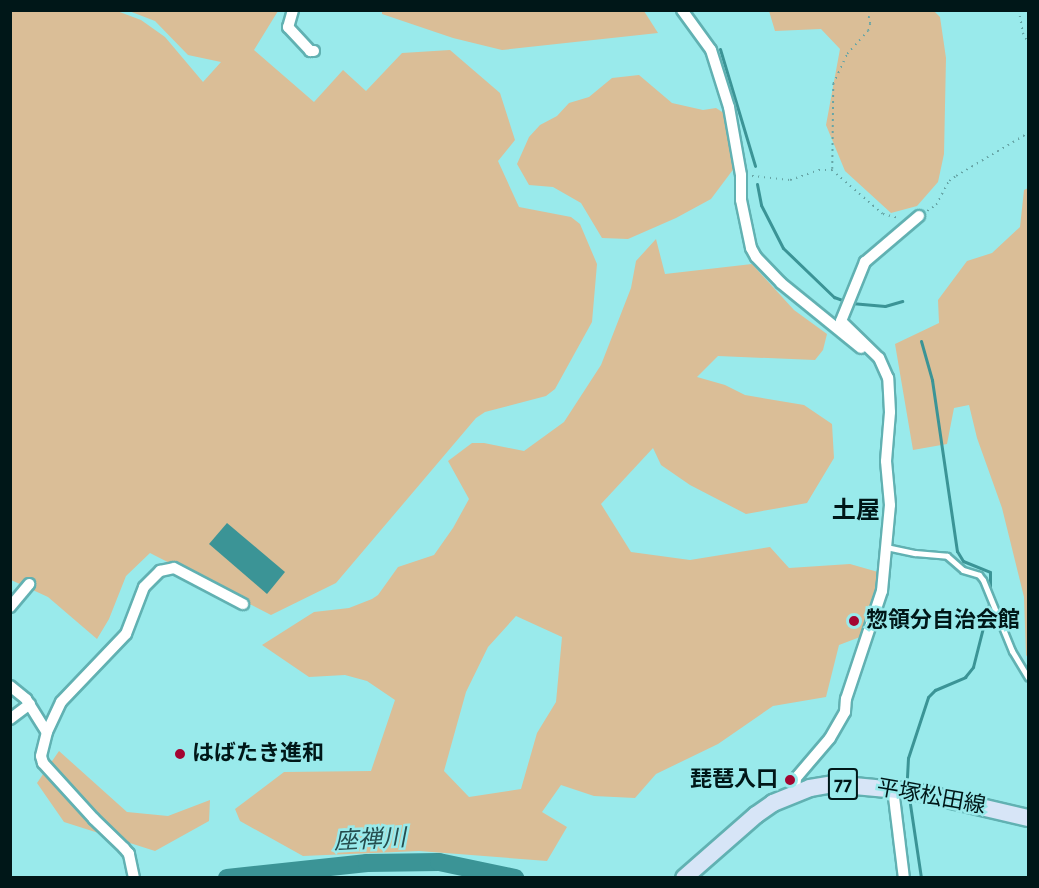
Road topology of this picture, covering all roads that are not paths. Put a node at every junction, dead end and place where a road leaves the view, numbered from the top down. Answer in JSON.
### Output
{"nodes":[{"id":1,"x":293,"y":10,"type":"edge"},
{"id":2,"x":682,"y":10,"type":"edge"},
{"id":3,"x":314,"y":51,"type":"dead end"},
{"id":4,"x":919,"y":216,"type":"road end"},
{"id":5,"x":885,"y":371,"type":"junction"},
{"id":6,"x":884,"y":547,"type":"junction"},
{"id":7,"x":29,"y":584,"type":"dead end"},
{"id":8,"x":243,"y":604,"type":"dead end"},
{"id":9,"x":10,"y":607,"type":"edge"},
{"id":10,"x":1029,"y":678,"type":"edge"},
{"id":11,"x":10,"y":686,"type":"edge"},
{"id":12,"x":30,"y":704,"type":"junction"},
{"id":13,"x":10,"y":719,"type":"edge"},
{"id":14,"x":47,"y":732,"type":"junction"},
{"id":15,"x":893,"y":789,"type":"junction"},
{"id":16,"x":795,"y":792,"type":"junction"},
{"id":17,"x":1029,"y":818,"type":"edge"},
{"id":18,"x":691,"y":875,"type":"edge"},
{"id":19,"x":134,"y":878,"type":"edge"},
{"id":20,"x":904,"y":878,"type":"edge"}],
"edges":[{"from":1,"to":3,"type":"street"},
{"from":2,"to":5,"type":"street"},
{"from":4,"to":5,"type":"street"},
{"from":5,"to":6,"type":"street"},
{"from":6,"to":10,"type":"lane"},
{"from":6,"to":16,"type":"street"},
{"from":7,"to":9,"type":"street"},
{"from":8,"to":14,"type":"street"},
{"from":11,"to":12,"type":"street"},
{"from":12,"to":13,"type":"street"},
{"from":12,"to":14,"type":"street"},
{"from":14,"to":19,"type":"street"},
{"from":15,"to":16,"type":"main road","name":"平塚松田線","number":"77"},
{"from":15,"to":17,"type":"main road","name":"平塚松田線","number":"77"},
{"from":15,"to":20,"type":"street"},
{"from":16,"to":18,"type":"main road","name":"平塚松田線","number":"77"}]}
